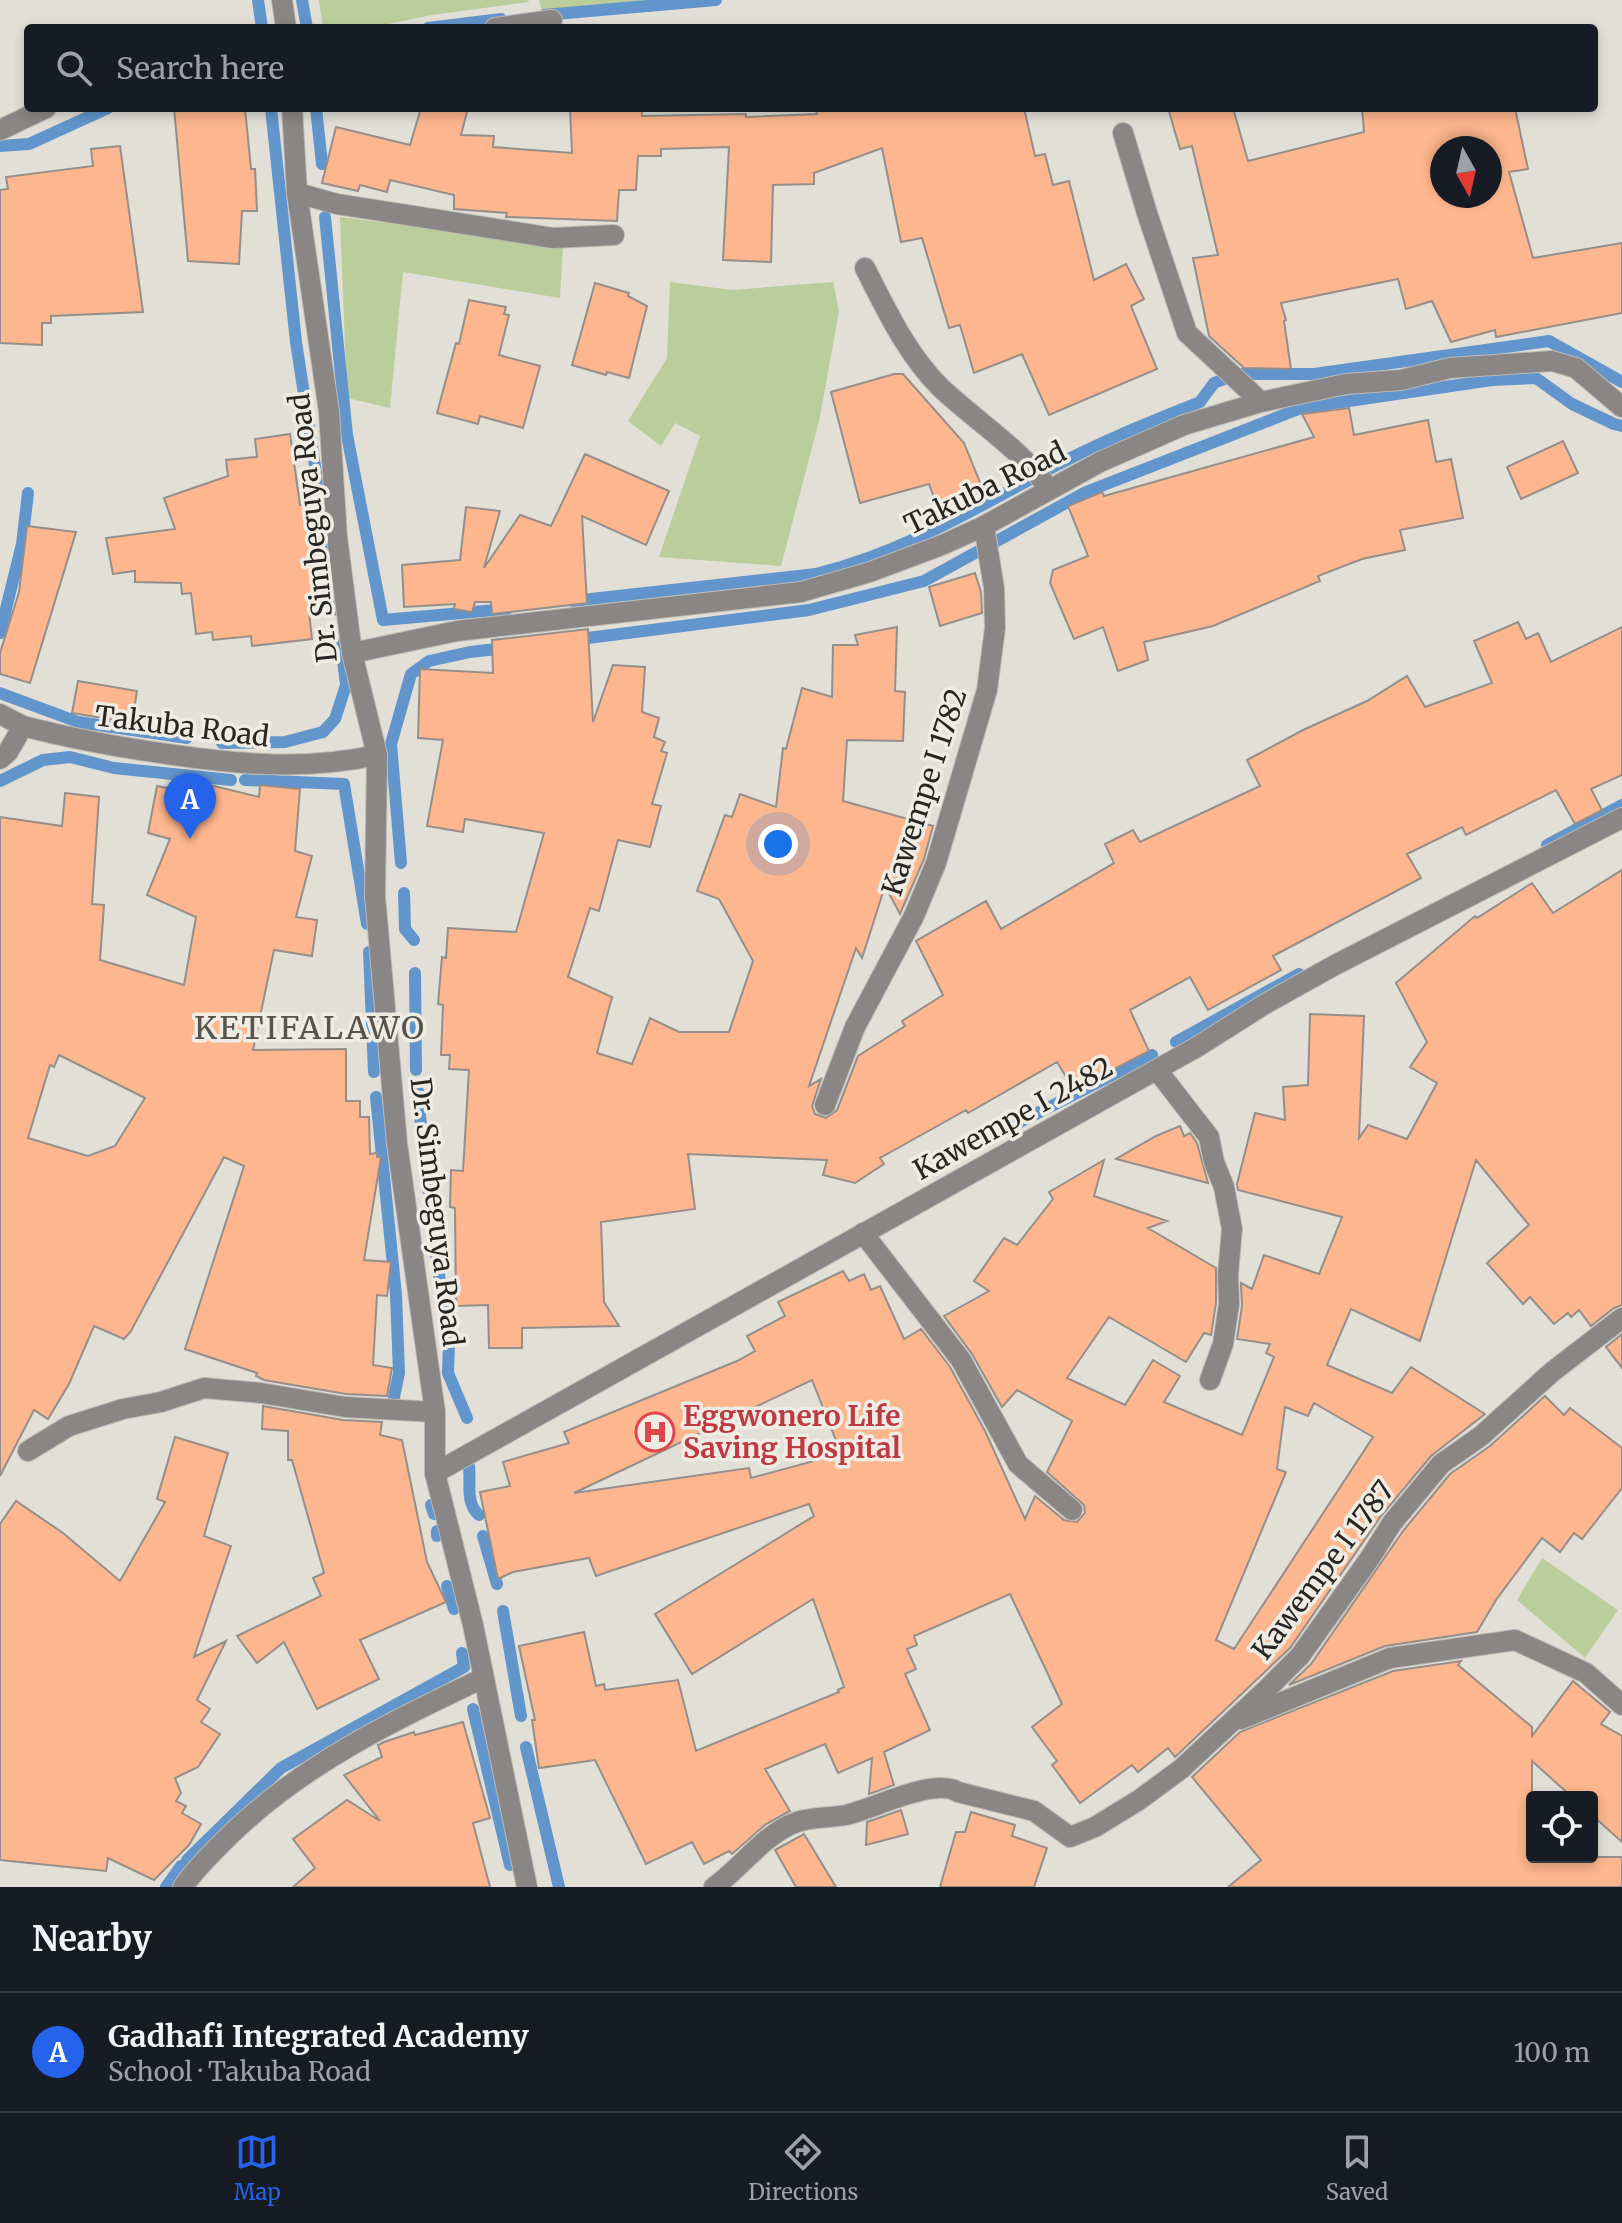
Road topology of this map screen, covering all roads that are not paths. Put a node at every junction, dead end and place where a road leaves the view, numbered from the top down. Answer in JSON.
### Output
{"nodes":[{"id":1,"x":282,"y":0,"type":"edge"},
{"id":2,"x":552,"y":20,"type":"dead end"},
{"id":3,"x":285,"y":24,"type":"edge"},
{"id":4,"x":524,"y":24,"type":"edge"},
{"id":5,"x":38,"y":112,"type":"edge"},
{"id":6,"x":292,"y":112,"type":"edge"},
{"id":7,"x":0,"y":130,"type":"edge"},
{"id":8,"x":1123,"y":133,"type":"dead end"},
{"id":9,"x":297,"y":193,"type":"junction"},
{"id":10,"x":614,"y":235,"type":"dead end"},
{"id":11,"x":865,"y":268,"type":"dead end"},
{"id":12,"x":1261,"y":402,"type":"junction"},
{"id":13,"x":1622,"y":407,"type":"edge"},
{"id":14,"x":1049,"y":489,"type":"junction"},
{"id":15,"x":984,"y":526,"type":"junction"},
{"id":16,"x":352,"y":653,"type":"junction"},
{"id":17,"x":0,"y":714,"type":"edge"},
{"id":18,"x":23,"y":726,"type":"junction"},
{"id":19,"x":377,"y":755,"type":"junction"},
{"id":20,"x":0,"y":759,"type":"edge"},
{"id":21,"x":1622,"y":818,"type":"edge"},
{"id":22,"x":1157,"y":1070,"type":"junction"},
{"id":23,"x":825,"y":1105,"type":"dead end"},
{"id":24,"x":863,"y":1233,"type":"junction"},
{"id":25,"x":1622,"y":1318,"type":"edge"},
{"id":26,"x":1210,"y":1380,"type":"dead end"},
{"id":27,"x":435,"y":1412,"type":"junction"},
{"id":28,"x":28,"y":1451,"type":"dead end"},
{"id":29,"x":435,"y":1473,"type":"junction"},
{"id":30,"x":1072,"y":1510,"type":"dead end"},
{"id":31,"x":483,"y":1678,"type":"junction"},
{"id":32,"x":1622,"y":1705,"type":"edge"},
{"id":33,"x":1230,"y":1724,"type":"junction"},
{"id":34,"x":183,"y":1887,"type":"edge"},
{"id":35,"x":527,"y":1887,"type":"edge"},
{"id":36,"x":714,"y":1887,"type":"edge"}],
"edges":[{"from":1,"to":3,"type":"street"},
{"from":2,"to":4,"type":"street"},
{"from":5,"to":7,"type":"street"},
{"from":6,"to":9,"type":"street","name":"Dr. Simbeguya Road"},
{"from":8,"to":12,"type":"street"},
{"from":9,"to":10,"type":"street"},
{"from":9,"to":16,"type":"street","name":"Dr. Simbeguya Road"},
{"from":11,"to":14,"type":"street"},
{"from":12,"to":13,"type":"street","name":"Takuba Road"},
{"from":12,"to":14,"type":"street","name":"Takuba Road"},
{"from":14,"to":15,"type":"street","name":"Takuba Road"},
{"from":15,"to":16,"type":"street","name":"Takuba Road"},
{"from":15,"to":23,"type":"street","name":"Kawempe I 1782"},
{"from":16,"to":19,"type":"street","name":"Dr. Simbeguya Road"},
{"from":17,"to":18,"type":"street","name":"Takuba Road"},
{"from":18,"to":19,"type":"street","name":"Takuba Road"},
{"from":18,"to":20,"type":"street"},
{"from":19,"to":27,"type":"street","name":"Dr. Simbeguya Road"},
{"from":21,"to":22,"type":"street","name":"Kawempe I 2482"},
{"from":22,"to":24,"type":"street","name":"Kawempe I 2482"},
{"from":22,"to":26,"type":"street"},
{"from":24,"to":29,"type":"street","name":"Kawempe I 2482"},
{"from":24,"to":30,"type":"street"},
{"from":25,"to":33,"type":"street","name":"Kawempe I 1787"},
{"from":27,"to":28,"type":"street"},
{"from":27,"to":29,"type":"street","name":"Dr. Simbeguya Road"},
{"from":29,"to":31,"type":"street","name":"Dr. Simbeguya Road"},
{"from":31,"to":34,"type":"street"},
{"from":31,"to":35,"type":"street","name":"Dr. Simbeguya Road"},
{"from":32,"to":33,"type":"street"},
{"from":33,"to":36,"type":"street","name":"Kawempe I 1787"}]}
